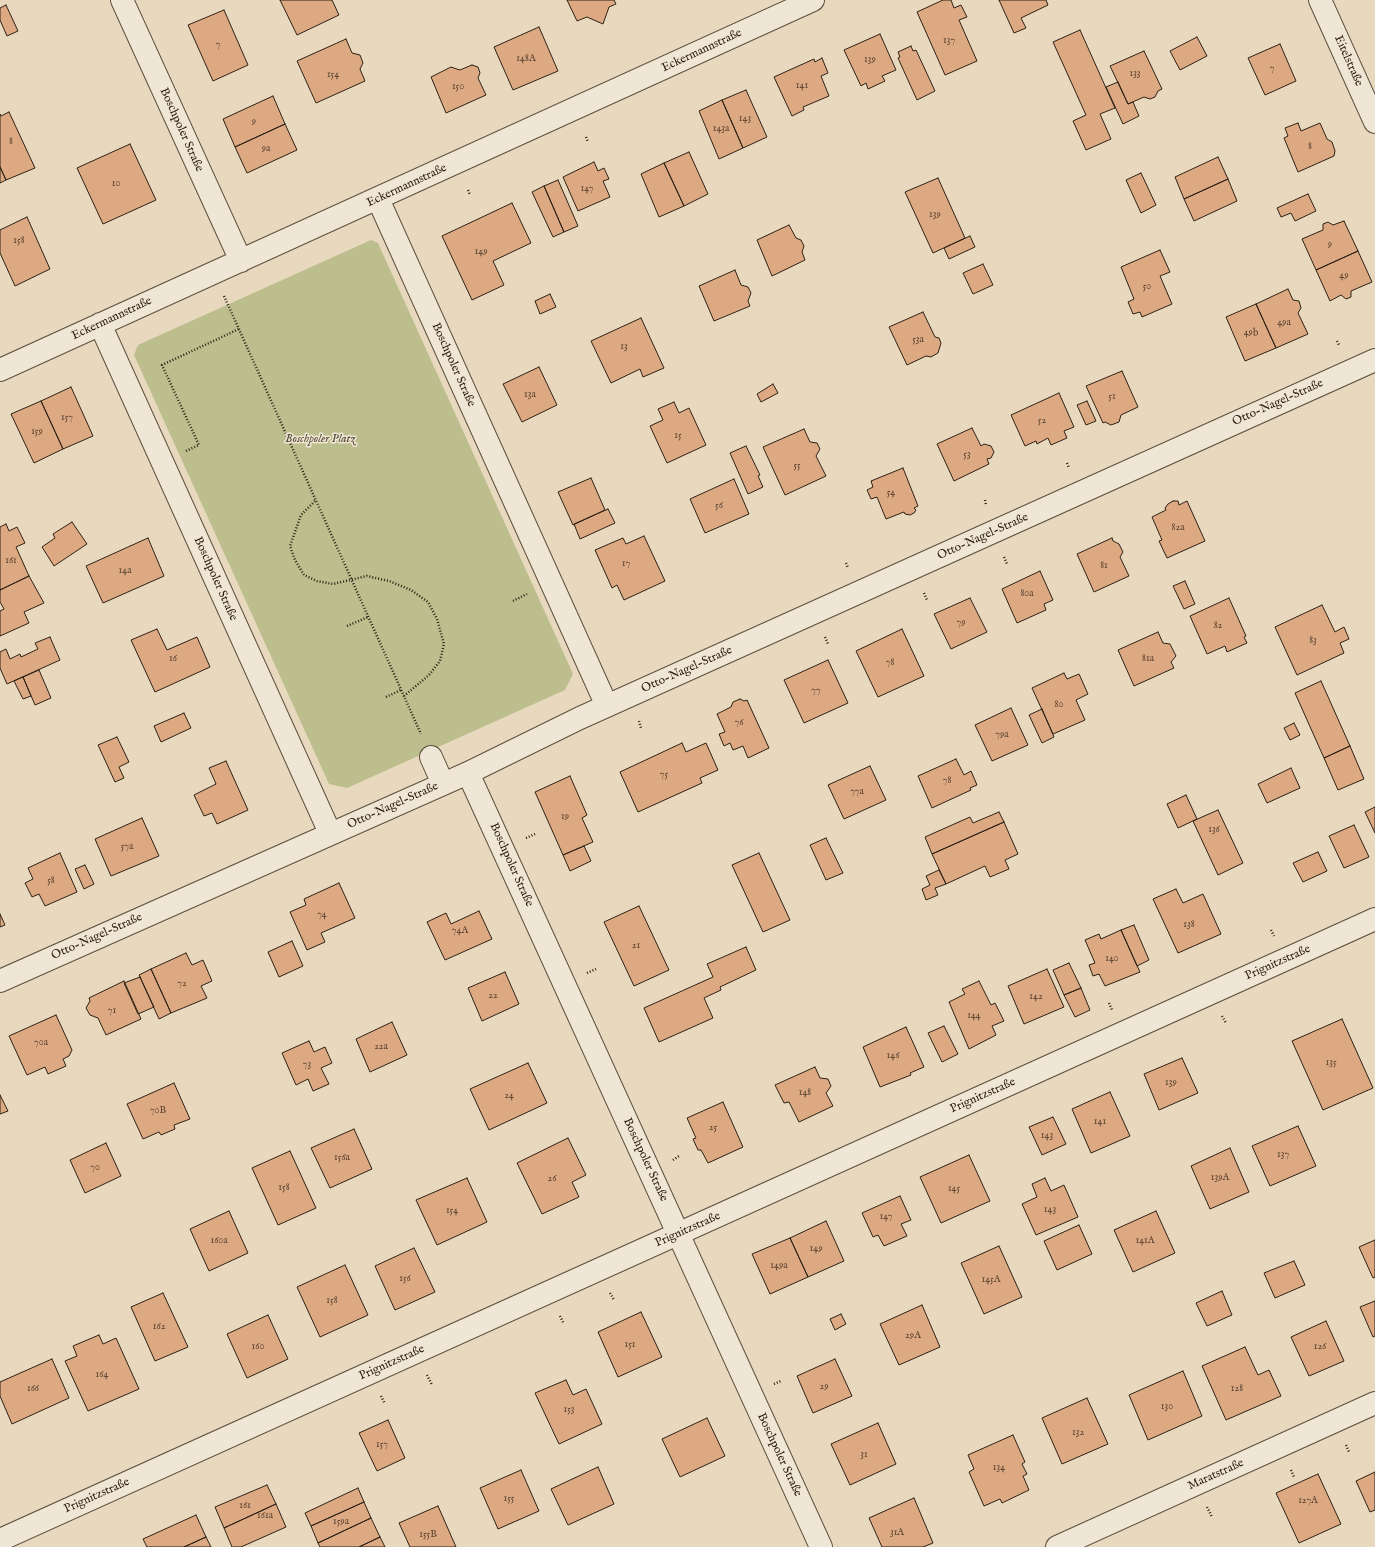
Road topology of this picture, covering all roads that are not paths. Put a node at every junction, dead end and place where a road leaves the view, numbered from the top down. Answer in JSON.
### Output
{"nodes":[{"id":1,"x":122,"y":0,"type":"edge"},
{"id":2,"x":814,"y":0,"type":"edge"},
{"id":3,"x":1320,"y":0,"type":"edge"},
{"id":4,"x":1375,"y":122,"type":"edge"},
{"id":5,"x":378,"y":199,"type":"junction"},
{"id":6,"x":241,"y":261,"type":"junction"},
{"id":7,"x":100,"y":324,"type":"junction"},
{"id":8,"x":1375,"y":360,"type":"edge"},
{"id":9,"x":0,"y":370,"type":"edge"},
{"id":10,"x":607,"y":706,"type":"junction"},
{"id":11,"x":431,"y":757,"type":"road end"},
{"id":12,"x":468,"y":773,"type":"junction"},
{"id":13,"x":443,"y":784,"type":"junction"},
{"id":14,"x":330,"y":833,"type":"junction"},
{"id":15,"x":1375,"y":919,"type":"edge"},
{"id":16,"x":0,"y":981,"type":"edge"},
{"id":17,"x":679,"y":1234,"type":"junction"},
{"id":18,"x":1375,"y":1403,"type":"edge"},
{"id":19,"x":0,"y":1540,"type":"edge"},
{"id":20,"x":822,"y":1547,"type":"edge"},
{"id":21,"x":1057,"y":1547,"type":"edge"}],
"edges":[{"from":1,"to":6,"type":"street","name":"Boschpoler Straße"},
{"from":2,"to":5,"type":"street","name":"Eckermannstraße"},
{"from":3,"to":4,"type":"street","name":"Eitelstraße"},
{"from":5,"to":6,"type":"street","name":"Eckermannstraße"},
{"from":5,"to":10,"type":"street","name":"Boschpoler Straße"},
{"from":6,"to":7,"type":"street","name":"Eckermannstraße"},
{"from":7,"to":9,"type":"street","name":"Eckermannstraße"},
{"from":7,"to":14,"type":"street","name":"Boschpoler Straße"},
{"from":8,"to":10,"type":"street","name":"Otto-Nagel-Straße"},
{"from":10,"to":12,"type":"street","name":"Otto-Nagel-Straße"},
{"from":11,"to":13,"type":"street"},
{"from":12,"to":13,"type":"street","name":"Otto-Nagel-Straße"},
{"from":12,"to":17,"type":"street","name":"Boschpoler Straße"},
{"from":13,"to":14,"type":"street","name":"Otto-Nagel-Straße"},
{"from":14,"to":16,"type":"street","name":"Otto-Nagel-Straße"},
{"from":15,"to":17,"type":"street","name":"Prignitzstraße"},
{"from":17,"to":19,"type":"street","name":"Prignitzstraße"},
{"from":17,"to":20,"type":"street","name":"Boschpoler Straße"},
{"from":18,"to":21,"type":"street","name":"Maratstraße"}]}
